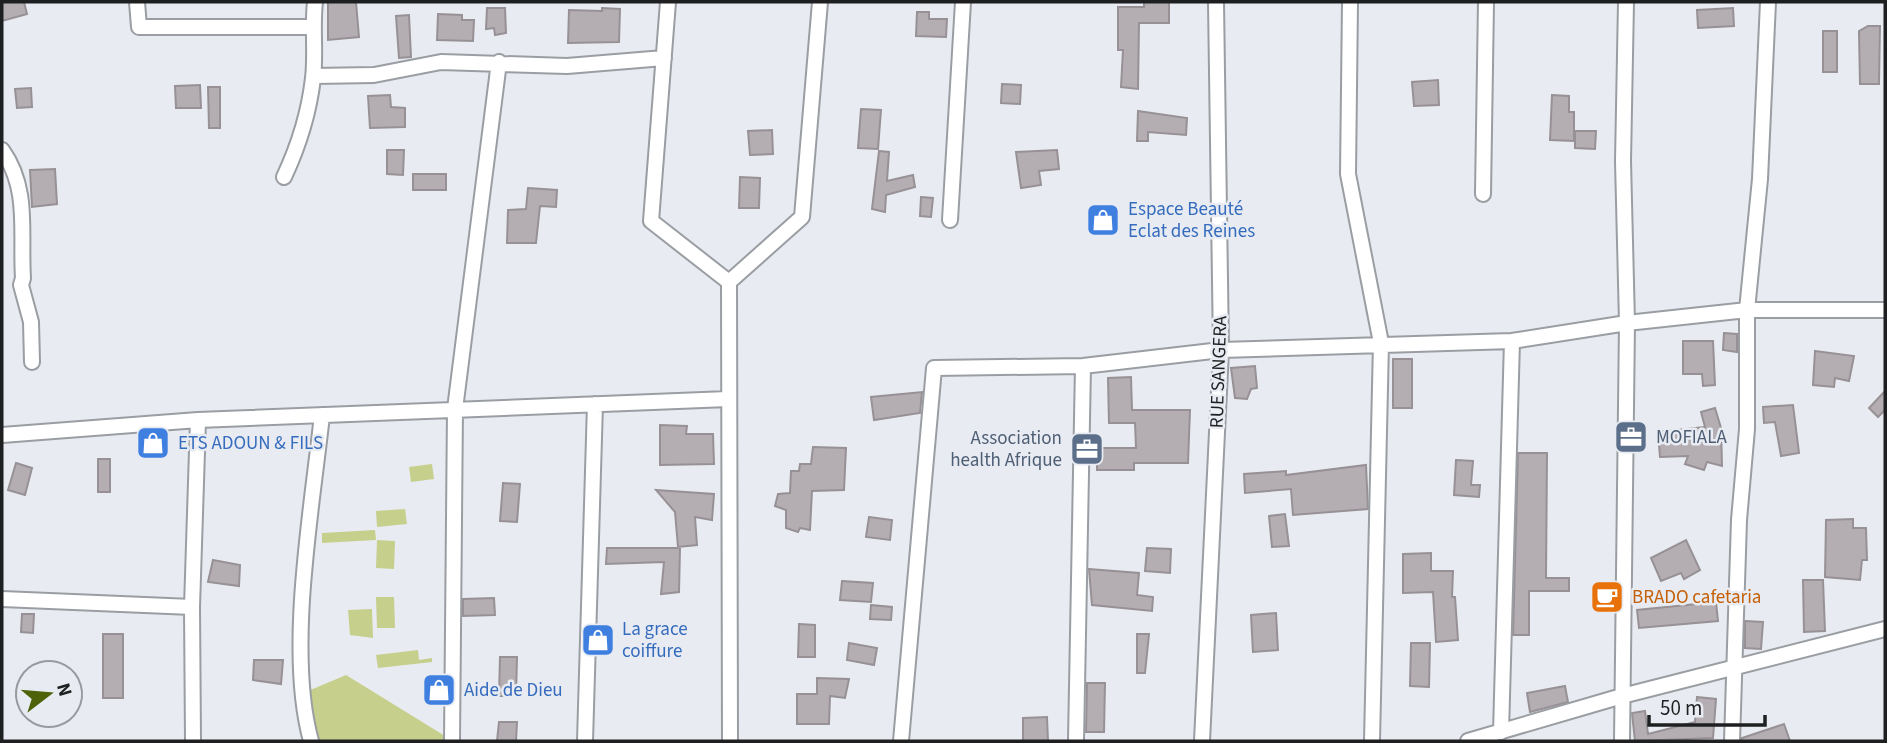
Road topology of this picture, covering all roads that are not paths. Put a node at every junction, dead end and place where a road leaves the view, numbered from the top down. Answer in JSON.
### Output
{"nodes":[{"id":1,"x":137,"y":2,"type":"edge"},
{"id":2,"x":315,"y":2,"type":"edge"},
{"id":3,"x":668,"y":2,"type":"edge"},
{"id":4,"x":820,"y":2,"type":"edge"},
{"id":5,"x":963,"y":2,"type":"edge"},
{"id":6,"x":1216,"y":2,"type":"edge"},
{"id":7,"x":1350,"y":2,"type":"edge"},
{"id":8,"x":1486,"y":2,"type":"edge"},
{"id":9,"x":1626,"y":2,"type":"edge"},
{"id":10,"x":1768,"y":2,"type":"edge"},
{"id":11,"x":312,"y":27,"type":"junction"},
{"id":12,"x":664,"y":58,"type":"junction"},
{"id":13,"x":499,"y":62,"type":"junction"},
{"id":14,"x":314,"y":76,"type":"junction"},
{"id":15,"x":2,"y":150,"type":"edge"},
{"id":16,"x":284,"y":177,"type":"dead end"},
{"id":17,"x":1483,"y":194,"type":"dead end"},
{"id":18,"x":950,"y":220,"type":"dead end"},
{"id":19,"x":729,"y":282,"type":"junction"},
{"id":20,"x":1747,"y":310,"type":"junction"},
{"id":21,"x":1885,"y":310,"type":"edge"},
{"id":22,"x":1627,"y":323,"type":"junction"},
{"id":23,"x":1512,"y":341,"type":"junction"},
{"id":24,"x":1381,"y":343,"type":"junction"},
{"id":25,"x":1221,"y":350,"type":"junction"},
{"id":26,"x":32,"y":362,"type":"dead end"},
{"id":27,"x":1083,"y":366,"type":"junction"},
{"id":28,"x":728,"y":399,"type":"junction"},
{"id":29,"x":595,"y":404,"type":"junction"},
{"id":30,"x":455,"y":410,"type":"junction"},
{"id":31,"x":323,"y":415,"type":"junction"},
{"id":32,"x":198,"y":420,"type":"junction"},
{"id":33,"x":2,"y":435,"type":"edge"},
{"id":34,"x":2,"y":599,"type":"edge"},
{"id":35,"x":192,"y":607,"type":"junction"},
{"id":36,"x":1885,"y":629,"type":"edge"},
{"id":37,"x":1732,"y":670,"type":"junction"},
{"id":38,"x":1622,"y":696,"type":"junction"},
{"id":39,"x":1500,"y":732,"type":"junction"},
{"id":40,"x":193,"y":741,"type":"edge"},
{"id":41,"x":311,"y":741,"type":"edge"},
{"id":42,"x":452,"y":741,"type":"edge"},
{"id":43,"x":585,"y":741,"type":"edge"},
{"id":44,"x":730,"y":741,"type":"edge"},
{"id":45,"x":901,"y":741,"type":"edge"},
{"id":46,"x":1076,"y":741,"type":"edge"},
{"id":47,"x":1202,"y":741,"type":"edge"},
{"id":48,"x":1372,"y":741,"type":"edge"},
{"id":49,"x":1468,"y":741,"type":"edge"},
{"id":50,"x":1622,"y":741,"type":"edge"},
{"id":51,"x":1732,"y":741,"type":"edge"}],
"edges":[{"from":1,"to":11,"type":"street"},
{"from":2,"to":11,"type":"street"},
{"from":3,"to":12,"type":"street"},
{"from":4,"to":19,"type":"street"},
{"from":5,"to":18,"type":"street"},
{"from":6,"to":25,"type":"street","name":"RUE SANGERA"},
{"from":7,"to":24,"type":"street"},
{"from":8,"to":17,"type":"street"},
{"from":9,"to":22,"type":"street"},
{"from":10,"to":20,"type":"street"},
{"from":11,"to":14,"type":"street"},
{"from":12,"to":13,"type":"street"},
{"from":12,"to":19,"type":"street"},
{"from":13,"to":14,"type":"street"},
{"from":13,"to":30,"type":"street"},
{"from":14,"to":16,"type":"street"},
{"from":15,"to":26,"type":"street"},
{"from":19,"to":28,"type":"street"},
{"from":20,"to":21,"type":"street"},
{"from":20,"to":22,"type":"street"},
{"from":20,"to":37,"type":"street"},
{"from":22,"to":23,"type":"street"},
{"from":22,"to":38,"type":"street"},
{"from":23,"to":24,"type":"street"},
{"from":23,"to":39,"type":"street"},
{"from":24,"to":25,"type":"street"},
{"from":24,"to":48,"type":"street"},
{"from":25,"to":27,"type":"street"},
{"from":25,"to":47,"type":"street","name":"RUE SANGERA"},
{"from":27,"to":45,"type":"street"},
{"from":27,"to":46,"type":"street"},
{"from":28,"to":29,"type":"street"},
{"from":28,"to":44,"type":"street"},
{"from":29,"to":30,"type":"street"},
{"from":29,"to":43,"type":"street"},
{"from":30,"to":31,"type":"street"},
{"from":30,"to":42,"type":"street"},
{"from":31,"to":32,"type":"street"},
{"from":31,"to":41,"type":"street"},
{"from":32,"to":33,"type":"street"},
{"from":32,"to":35,"type":"street"},
{"from":34,"to":35,"type":"street"},
{"from":35,"to":40,"type":"street"},
{"from":36,"to":37,"type":"street"},
{"from":37,"to":38,"type":"street"},
{"from":37,"to":51,"type":"street"},
{"from":38,"to":39,"type":"street"},
{"from":38,"to":50,"type":"street"},
{"from":39,"to":49,"type":"street"}]}
